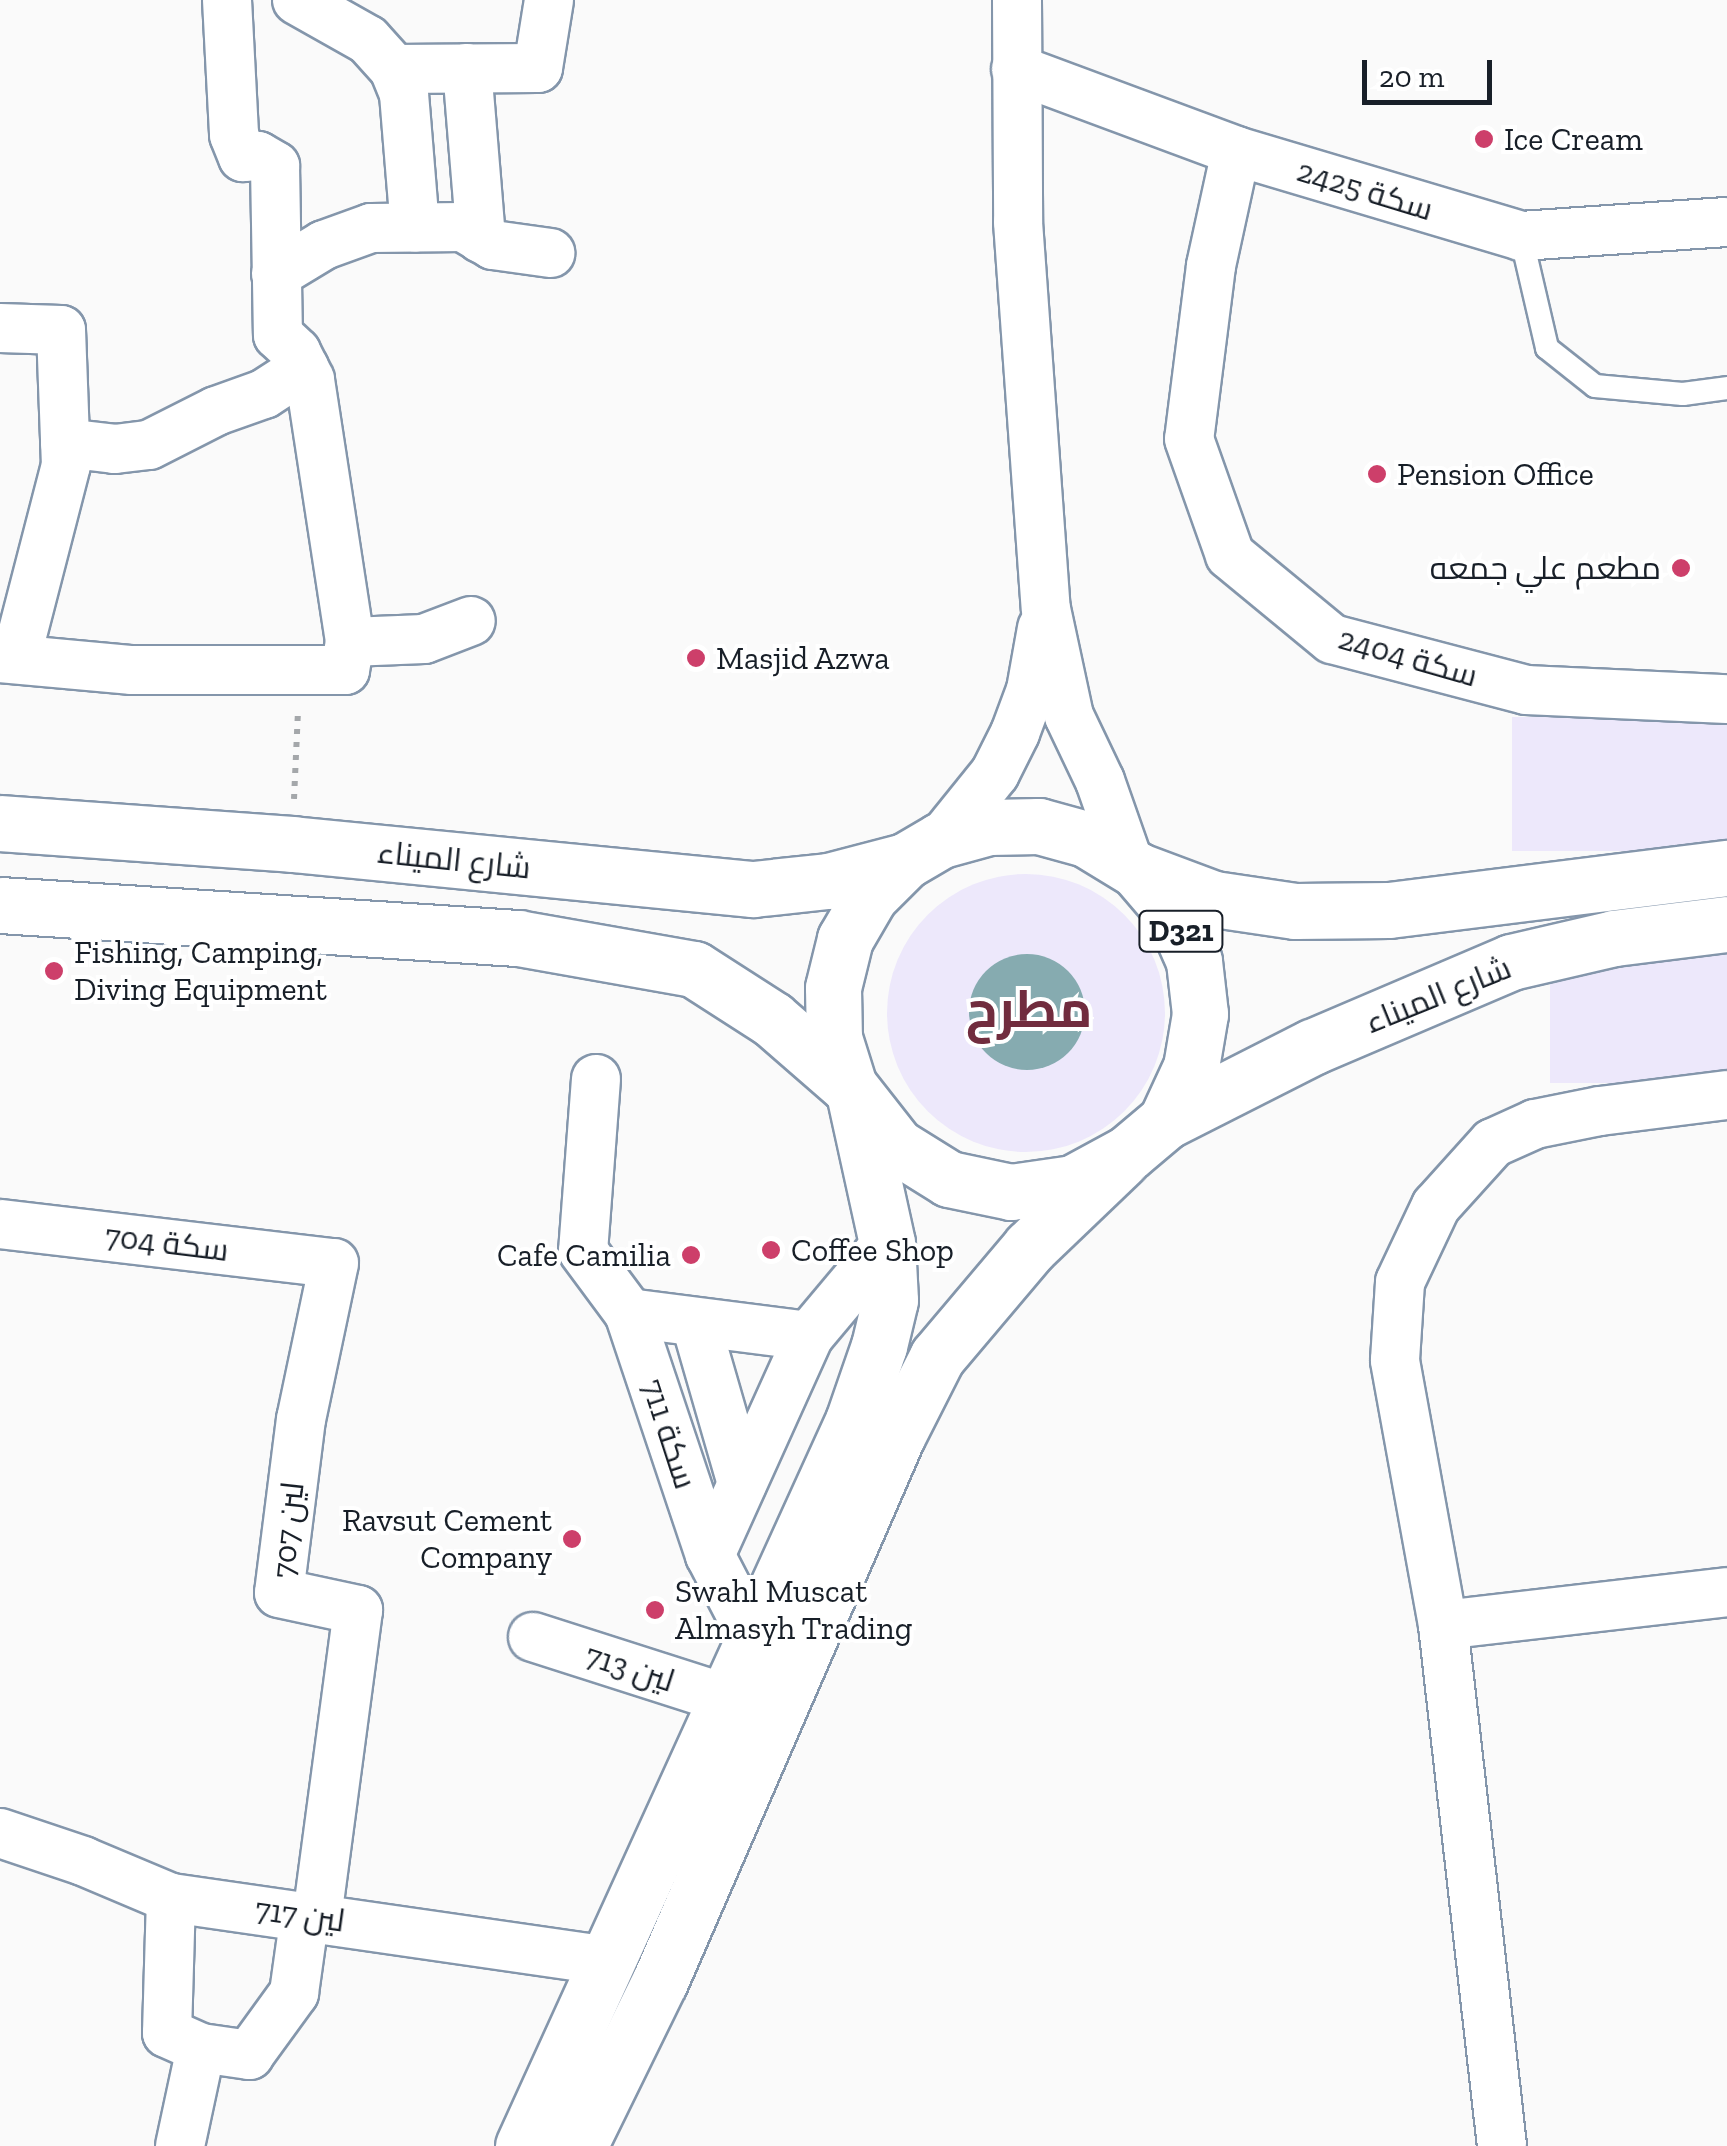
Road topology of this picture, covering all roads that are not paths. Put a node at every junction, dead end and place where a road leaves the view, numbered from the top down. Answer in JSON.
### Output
{"nodes":[{"id":1,"x":227,"y":0,"type":"edge"},
{"id":2,"x":298,"y":0,"type":"edge"},
{"id":3,"x":549,"y":0,"type":"edge"},
{"id":4,"x":982,"y":0,"type":"edge"},
{"id":5,"x":1016,"y":0,"type":"edge"},
{"id":6,"x":394,"y":68,"type":"junction"},
{"id":7,"x":467,"y":68,"type":"junction"},
{"id":8,"x":1016,"y":70,"type":"junction"},
{"id":9,"x":1236,"y":151,"type":"junction"},
{"id":10,"x":1727,"y":222,"type":"edge"},
{"id":11,"x":415,"y":228,"type":"junction"},
{"id":12,"x":1521,"y":236,"type":"junction"},
{"id":13,"x":480,"y":238,"type":"junction"},
{"id":14,"x":550,"y":254,"type":"dead end"},
{"id":15,"x":276,"y":274,"type":"junction"},
{"id":16,"x":0,"y":328,"type":"edge"},
{"id":17,"x":304,"y":368,"type":"junction"},
{"id":18,"x":1727,"y":388,"type":"edge"},
{"id":19,"x":65,"y":443,"type":"junction"},
{"id":20,"x":1046,"y":610,"type":"junction"},
{"id":21,"x":471,"y":620,"type":"dead end"},
{"id":22,"x":350,"y":642,"type":"junction"},
{"id":23,"x":8,"y":658,"type":"edge"},
{"id":24,"x":1727,"y":700,"type":"edge"},
{"id":25,"x":0,"y":823,"type":"edge"},
{"id":26,"x":923,"y":851,"type":"junction"},
{"id":27,"x":1133,"y":867,"type":"junction"},
{"id":28,"x":1727,"y":868,"type":"edge"},
{"id":29,"x":0,"y":905,"type":"edge"},
{"id":30,"x":1727,"y":924,"type":"edge"},
{"id":31,"x":596,"y":1080,"type":"dead end"},
{"id":32,"x":852,"y":1092,"type":"junction"},
{"id":33,"x":1727,"y":1095,"type":"edge"},
{"id":34,"x":1147,"y":1137,"type":"junction"},
{"id":35,"x":0,"y":1224,"type":"edge"},
{"id":36,"x":887,"y":1243,"type":"junction"},
{"id":37,"x":334,"y":1263,"type":"joint"},
{"id":38,"x":629,"y":1312,"type":"junction"},
{"id":39,"x":696,"y":1324,"type":"junction"},
{"id":40,"x":808,"y":1336,"type":"junction"},
{"id":41,"x":742,"y":1483,"type":"junction"},
{"id":42,"x":710,"y":1556,"type":"junction"},
{"id":43,"x":1727,"y":1592,"type":"edge"},
{"id":44,"x":1443,"y":1625,"type":"junction"},
{"id":45,"x":533,"y":1637,"type":"dead end"},
{"id":46,"x":754,"y":1640,"type":"junction"},
{"id":47,"x":727,"y":1699,"type":"junction"},
{"id":48,"x":0,"y":1833,"type":"edge"},
{"id":49,"x":171,"y":1898,"type":"junction"},
{"id":50,"x":311,"y":1916,"type":"junction"},
{"id":51,"x":609,"y":1960,"type":"junction"},
{"id":52,"x":201,"y":2048,"type":"junction"},
{"id":53,"x":601,"y":2122,"type":"edge"},
{"id":54,"x":180,"y":2146,"type":"edge"},
{"id":55,"x":522,"y":2146,"type":"edge"},
{"id":56,"x":579,"y":2146,"type":"edge"},
{"id":57,"x":1502,"y":2146,"type":"edge"}],
"edges":[{"from":1,"to":15,"type":"street"},
{"from":2,"to":6,"type":"street"},
{"from":3,"to":7,"type":"street"},
{"from":4,"to":8,"type":"street"},
{"from":5,"to":8,"type":"street"},
{"from":6,"to":7,"type":"street"},
{"from":6,"to":11,"type":"street"},
{"from":7,"to":13,"type":"street"},
{"from":8,"to":9,"type":"street","name":"سكة 2425"},
{"from":8,"to":20,"type":"street"},
{"from":9,"to":12,"type":"street","name":"سكة 2425"},
{"from":9,"to":24,"type":"street","name":"سكة 2404"},
{"from":10,"to":12,"type":"street","name":"سكة 2425"},
{"from":11,"to":13,"type":"street"},
{"from":11,"to":15,"type":"street"},
{"from":12,"to":18,"type":"lane"},
{"from":13,"to":14,"type":"street"},
{"from":15,"to":17,"type":"street"},
{"from":16,"to":19,"type":"street"},
{"from":17,"to":19,"type":"street"},
{"from":17,"to":22,"type":"street"},
{"from":19,"to":23,"type":"street"},
{"from":20,"to":26,"type":"street"},
{"from":20,"to":27,"type":"street"},
{"from":21,"to":22,"type":"street"},
{"from":22,"to":23,"type":"street"},
{"from":25,"to":26,"type":"main road","name":"شارع الميناء","number":"D321"},
{"from":26,"to":27,"type":"main road","number":"D321"},
{"from":26,"to":32,"type":"main road"},
{"from":27,"to":28,"type":"main road","number":"D321"},
{"from":27,"to":34,"type":"main road","number":"D321"},
{"from":29,"to":32,"type":"main road"},
{"from":30,"to":34,"type":"main road","name":"شارع الميناء"},
{"from":31,"to":38,"type":"street","name":"711 سكة"},
{"from":32,"to":34,"type":"main road","name":"شارع الميناء"},
{"from":32,"to":36,"type":"main road"},
{"from":33,"to":44,"type":"street"},
{"from":34,"to":53,"type":"main road"},
{"from":35,"to":37,"type":"street","name":"سكة 704"},
{"from":36,"to":40,"type":"street","name":"711 سكة"},
{"from":36,"to":46,"type":"main road"},
{"from":37,"to":50,"type":"street","name":"لين 707"},
{"from":38,"to":39,"type":"street"},
{"from":38,"to":42,"type":"street","name":"711 سكة"},
{"from":39,"to":40,"type":"street"},
{"from":39,"to":41,"type":"street","name":"711 سكة"},
{"from":40,"to":41,"type":"street","name":"711 سكة"},
{"from":41,"to":42,"type":"street","name":"711 سكة"},
{"from":42,"to":46,"type":"street","name":"711 سكة"},
{"from":43,"to":44,"type":"street"},
{"from":44,"to":57,"type":"street"},
{"from":45,"to":47,"type":"street","name":"713 لين"},
{"from":46,"to":47,"type":"main road"},
{"from":47,"to":51,"type":"main road"},
{"from":48,"to":49,"type":"street","name":"لين 717"},
{"from":49,"to":50,"type":"street","name":"لين 717"},
{"from":49,"to":52,"type":"street"},
{"from":50,"to":51,"type":"street","name":"لين 717"},
{"from":50,"to":52,"type":"street"},
{"from":51,"to":55,"type":"main road"},
{"from":52,"to":54,"type":"street"},
{"from":53,"to":56,"type":"main road"}]}
